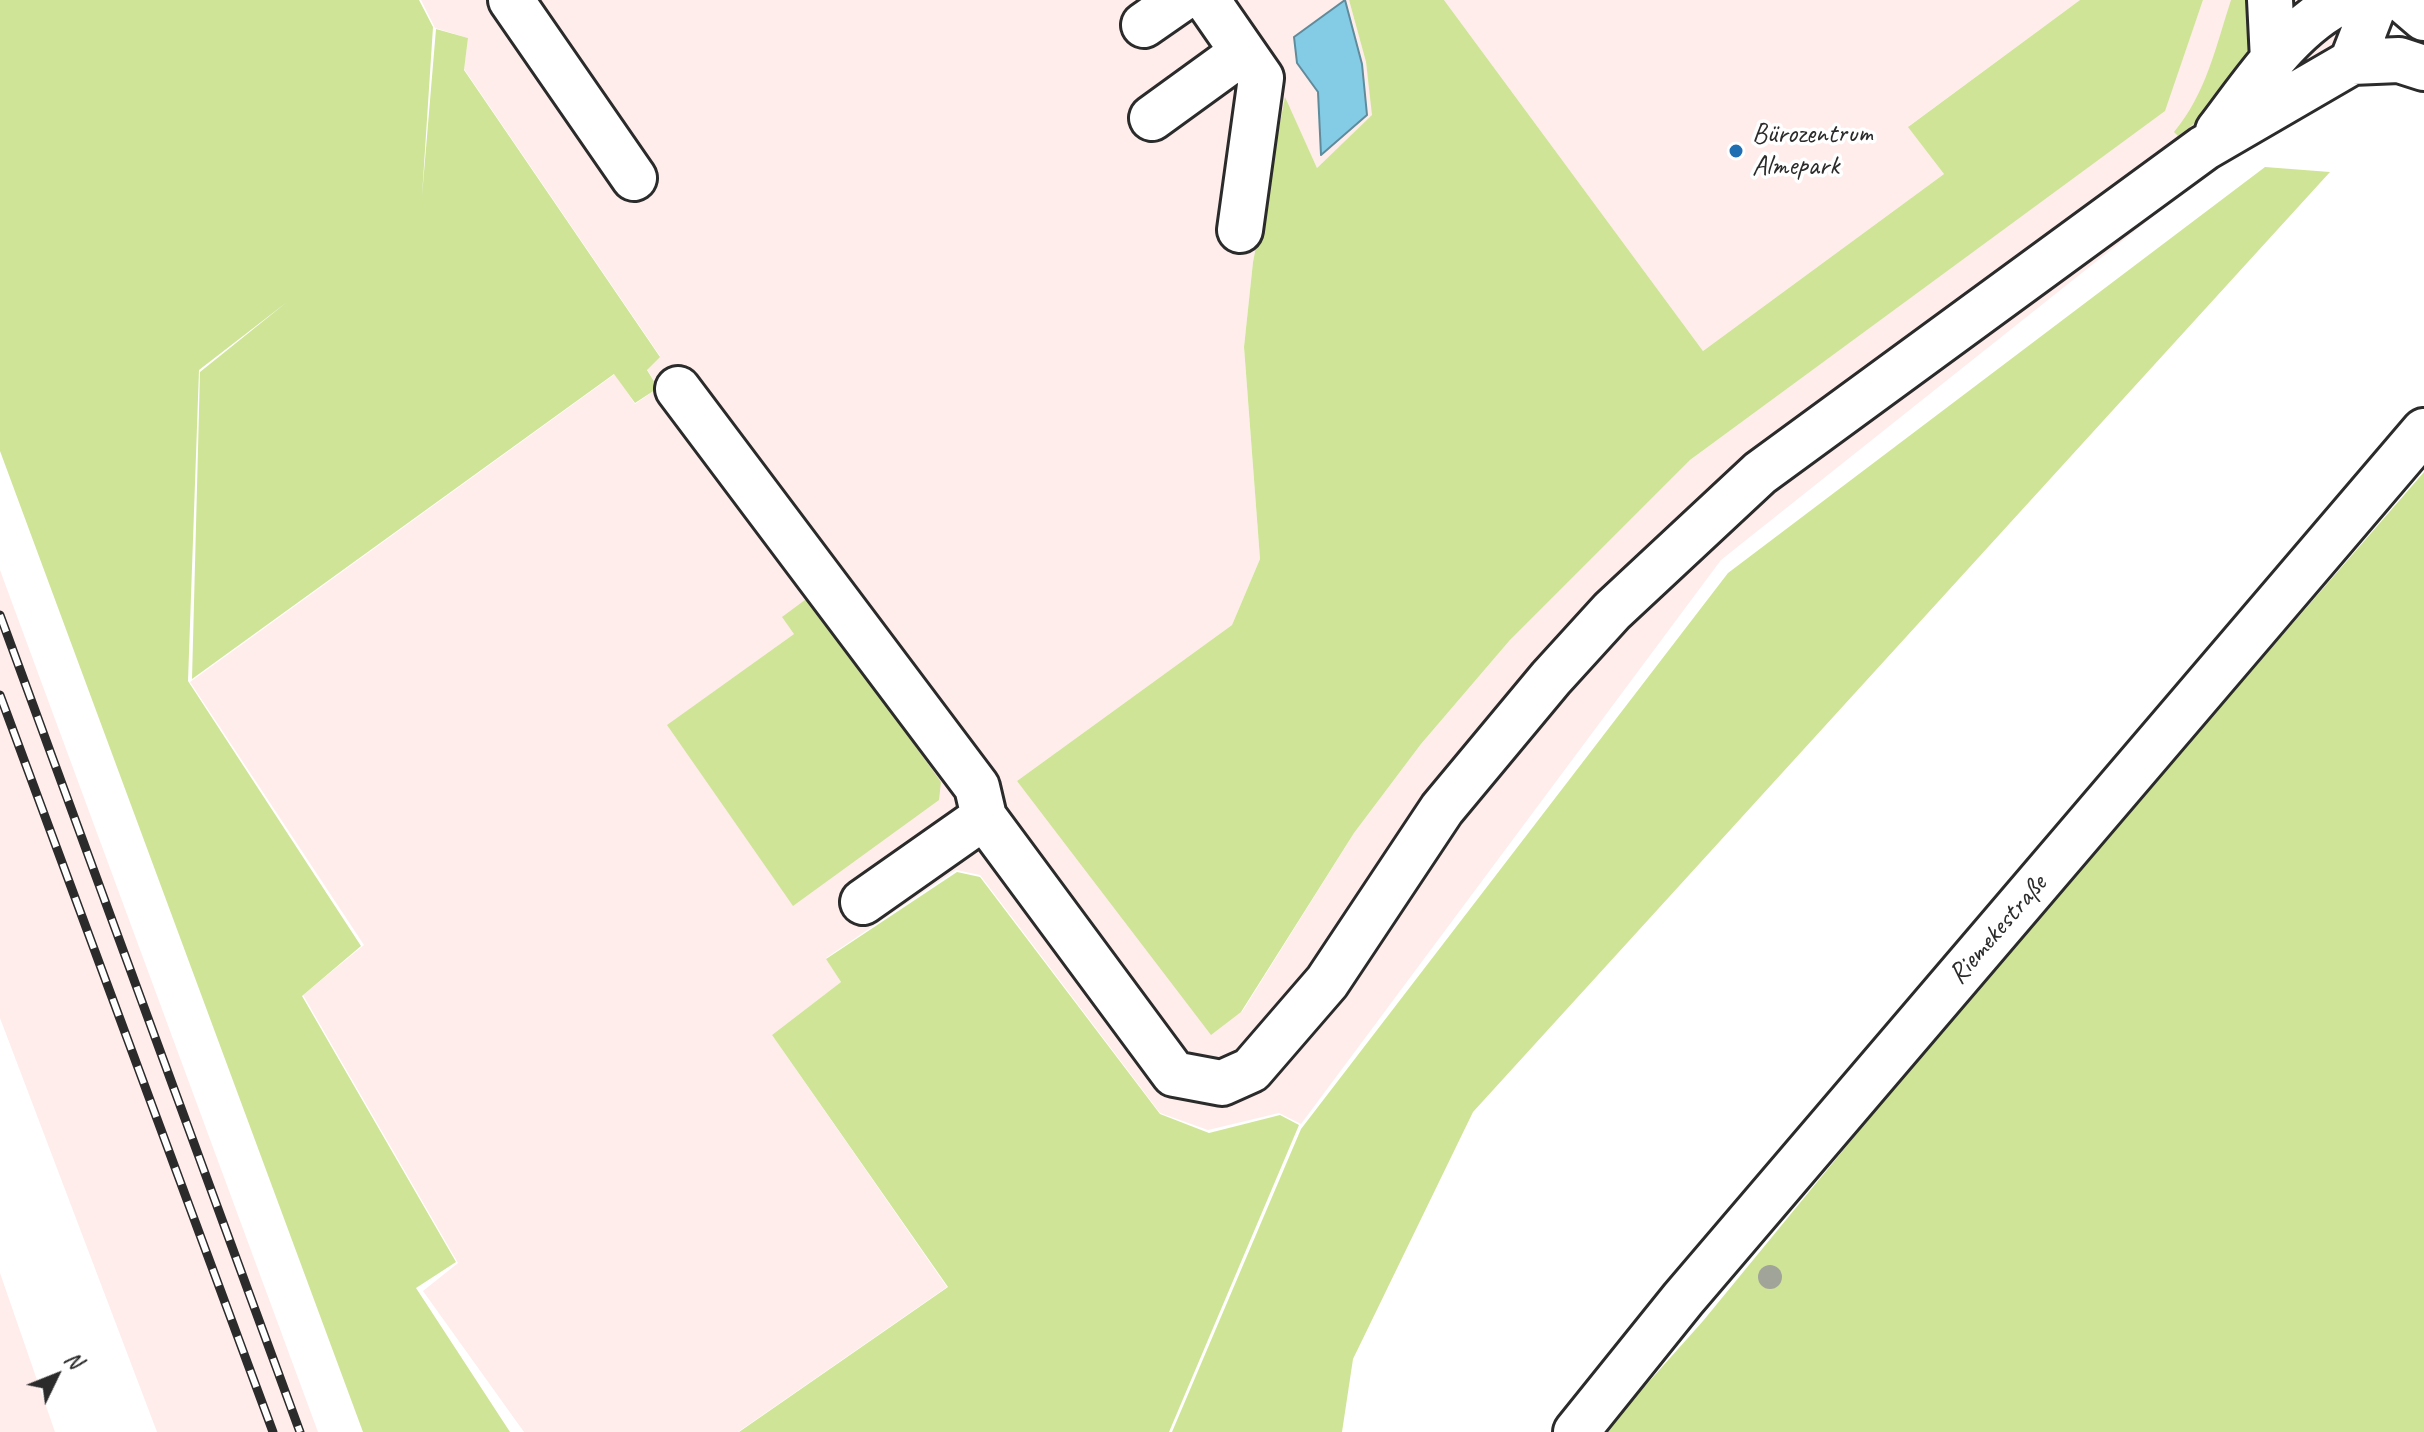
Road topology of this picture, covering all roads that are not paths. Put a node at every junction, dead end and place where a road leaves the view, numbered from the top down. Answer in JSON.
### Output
{"nodes":[{"id":1,"x":511,"y":0,"type":"edge"},
{"id":2,"x":1180,"y":0,"type":"edge"},
{"id":3,"x":2270,"y":0,"type":"edge"},
{"id":4,"x":2345,"y":0,"type":"edge"},
{"id":5,"x":2376,"y":0,"type":"edge"},
{"id":6,"x":2403,"y":0,"type":"edge"},
{"id":7,"x":1228,"y":17,"type":"edge"},
{"id":8,"x":2424,"y":18,"type":"edge"},
{"id":9,"x":1144,"y":25,"type":"dead end"},
{"id":10,"x":2273,"y":60,"type":"junction"},
{"id":11,"x":2352,"y":62,"type":"junction"},
{"id":12,"x":2424,"y":68,"type":"edge"},
{"id":13,"x":1152,"y":118,"type":"dead end"},
{"id":14,"x":2204,"y":148,"type":"junction"},
{"id":15,"x":634,"y":178,"type":"dead end"},
{"id":16,"x":1226,"y":218,"type":"dead end"},
{"id":17,"x":678,"y":389,"type":"dead end"},
{"id":18,"x":2424,"y":431,"type":"edge"},
{"id":19,"x":984,"y":817,"type":"junction"},
{"id":20,"x":863,"y":902,"type":"dead end"},
{"id":21,"x":1576,"y":1432,"type":"edge"}],
"edges":[{"from":1,"to":15,"type":"street"},
{"from":2,"to":9,"type":"street"},
{"from":3,"to":10,"type":"street"},
{"from":4,"to":10,"type":"street"},
{"from":5,"to":11,"type":"street"},
{"from":6,"to":8,"type":"street"},
{"from":7,"to":13,"type":"street"},
{"from":7,"to":16,"type":"street"},
{"from":10,"to":14,"type":"street"},
{"from":11,"to":12,"type":"street"},
{"from":11,"to":14,"type":"street"},
{"from":14,"to":19,"type":"street"},
{"from":17,"to":19,"type":"street"},
{"from":18,"to":21,"type":"street","name":"Riemekestraße"},
{"from":19,"to":20,"type":"street"}]}
